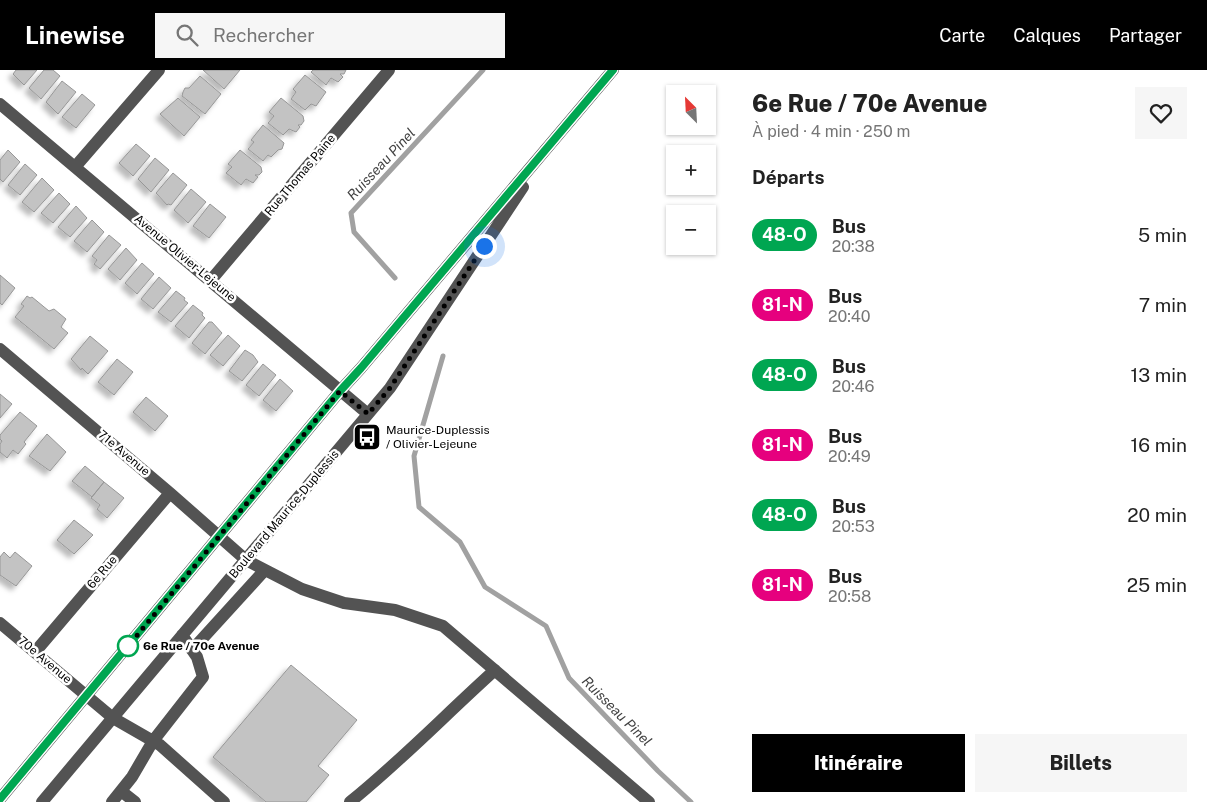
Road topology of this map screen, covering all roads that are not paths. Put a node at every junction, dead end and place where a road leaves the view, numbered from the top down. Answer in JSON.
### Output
{"nodes":[{"id":1,"x":159,"y":70,"type":"edge"},
{"id":2,"x":388,"y":70,"type":"edge"},
{"id":3,"x":613,"y":70,"type":"edge"},
{"id":4,"x":0,"y":104,"type":"edge"},
{"id":5,"x":556,"y":136,"type":"junction"},
{"id":6,"x":75,"y":167,"type":"junction"},
{"id":7,"x":211,"y":280,"type":"junction"},
{"id":8,"x":0,"y":349,"type":"edge"},
{"id":9,"x":340,"y":391,"type":"junction"},
{"id":10,"x":368,"y":414,"type":"junction"},
{"id":11,"x":170,"y":493,"type":"junction"},
{"id":12,"x":220,"y":537,"type":"junction"},
{"id":13,"x":246,"y":560,"type":"junction"},
{"id":14,"x":264,"y":571,"type":"junction"},
{"id":15,"x":0,"y":623,"type":"edge"},
{"id":16,"x":182,"y":635,"type":"junction"},
{"id":17,"x":192,"y":650,"type":"junction"},
{"id":18,"x":35,"y":652,"type":"junction"},
{"id":19,"x":495,"y":670,"type":"junction"},
{"id":20,"x":87,"y":695,"type":"junction"},
{"id":21,"x":113,"y":718,"type":"junction"},
{"id":22,"x":153,"y":741,"type":"junction"},
{"id":23,"x":121,"y":791,"type":"junction"},
{"id":24,"x":0,"y":799,"type":"edge"},
{"id":25,"x":42,"y":802,"type":"edge"},
{"id":26,"x":112,"y":802,"type":"edge"},
{"id":27,"x":135,"y":802,"type":"edge"},
{"id":28,"x":224,"y":802,"type":"edge"},
{"id":29,"x":350,"y":802,"type":"edge"},
{"id":30,"x":649,"y":802,"type":"edge"}],
"edges":[{"from":1,"to":6,"type":"street"},
{"from":2,"to":7,"type":"street","name":"Rue Thomas Paine"},
{"from":3,"to":5,"type":"street","name":"Boulevard Maurice-Duplessis"},
{"from":4,"to":6,"type":"street","name":"Avenue Olivier-Lejeune"},
{"from":5,"to":9,"type":"street","name":"Boulevard Maurice-Duplessis"},
{"from":5,"to":10,"type":"street","name":"Boulevard Maurice-Duplessis"},
{"from":6,"to":7,"type":"street","name":"Avenue Olivier-Lejeune"},
{"from":7,"to":9,"type":"street","name":"Avenue Olivier-Lejeune"},
{"from":8,"to":11,"type":"street","name":"71e Avenue"},
{"from":9,"to":10,"type":"street","name":"Avenue Olivier-Lejeune"},
{"from":9,"to":12,"type":"street","name":"Boulevard Maurice-Duplessis"},
{"from":10,"to":13,"type":"street","name":"Boulevard Maurice-Duplessis"},
{"from":11,"to":12,"type":"street","name":"71e Avenue"},
{"from":11,"to":18,"type":"street","name":"6e Rue"},
{"from":12,"to":13,"type":"street","name":"71e Avenue"},
{"from":12,"to":20,"type":"street","name":"Boulevard Maurice-Duplessis"},
{"from":13,"to":14,"type":"street","name":"71e Avenue"},
{"from":13,"to":16,"type":"street","name":"Boulevard Maurice-Duplessis"},
{"from":14,"to":17,"type":"street"},
{"from":14,"to":19,"type":"street","name":"71e Avenue"},
{"from":15,"to":18,"type":"street","name":"70e Avenue"},
{"from":16,"to":17,"type":"street"},
{"from":16,"to":21,"type":"street","name":"Boulevard Maurice-Duplessis"},
{"from":17,"to":22,"type":"street"},
{"from":18,"to":20,"type":"street","name":"70e Avenue"},
{"from":19,"to":29,"type":"street"},
{"from":19,"to":30,"type":"street","name":"71e Avenue"},
{"from":20,"to":21,"type":"street","name":"70e Avenue"},
{"from":20,"to":24,"type":"street","name":"Boulevard Maurice-Duplessis"},
{"from":21,"to":22,"type":"street","name":"70e Avenue"},
{"from":21,"to":25,"type":"street","name":"Boulevard Maurice-Duplessis"},
{"from":22,"to":23,"type":"street"},
{"from":22,"to":28,"type":"street","name":"70e Avenue"},
{"from":23,"to":26,"type":"street"},
{"from":23,"to":27,"type":"street"}]}
